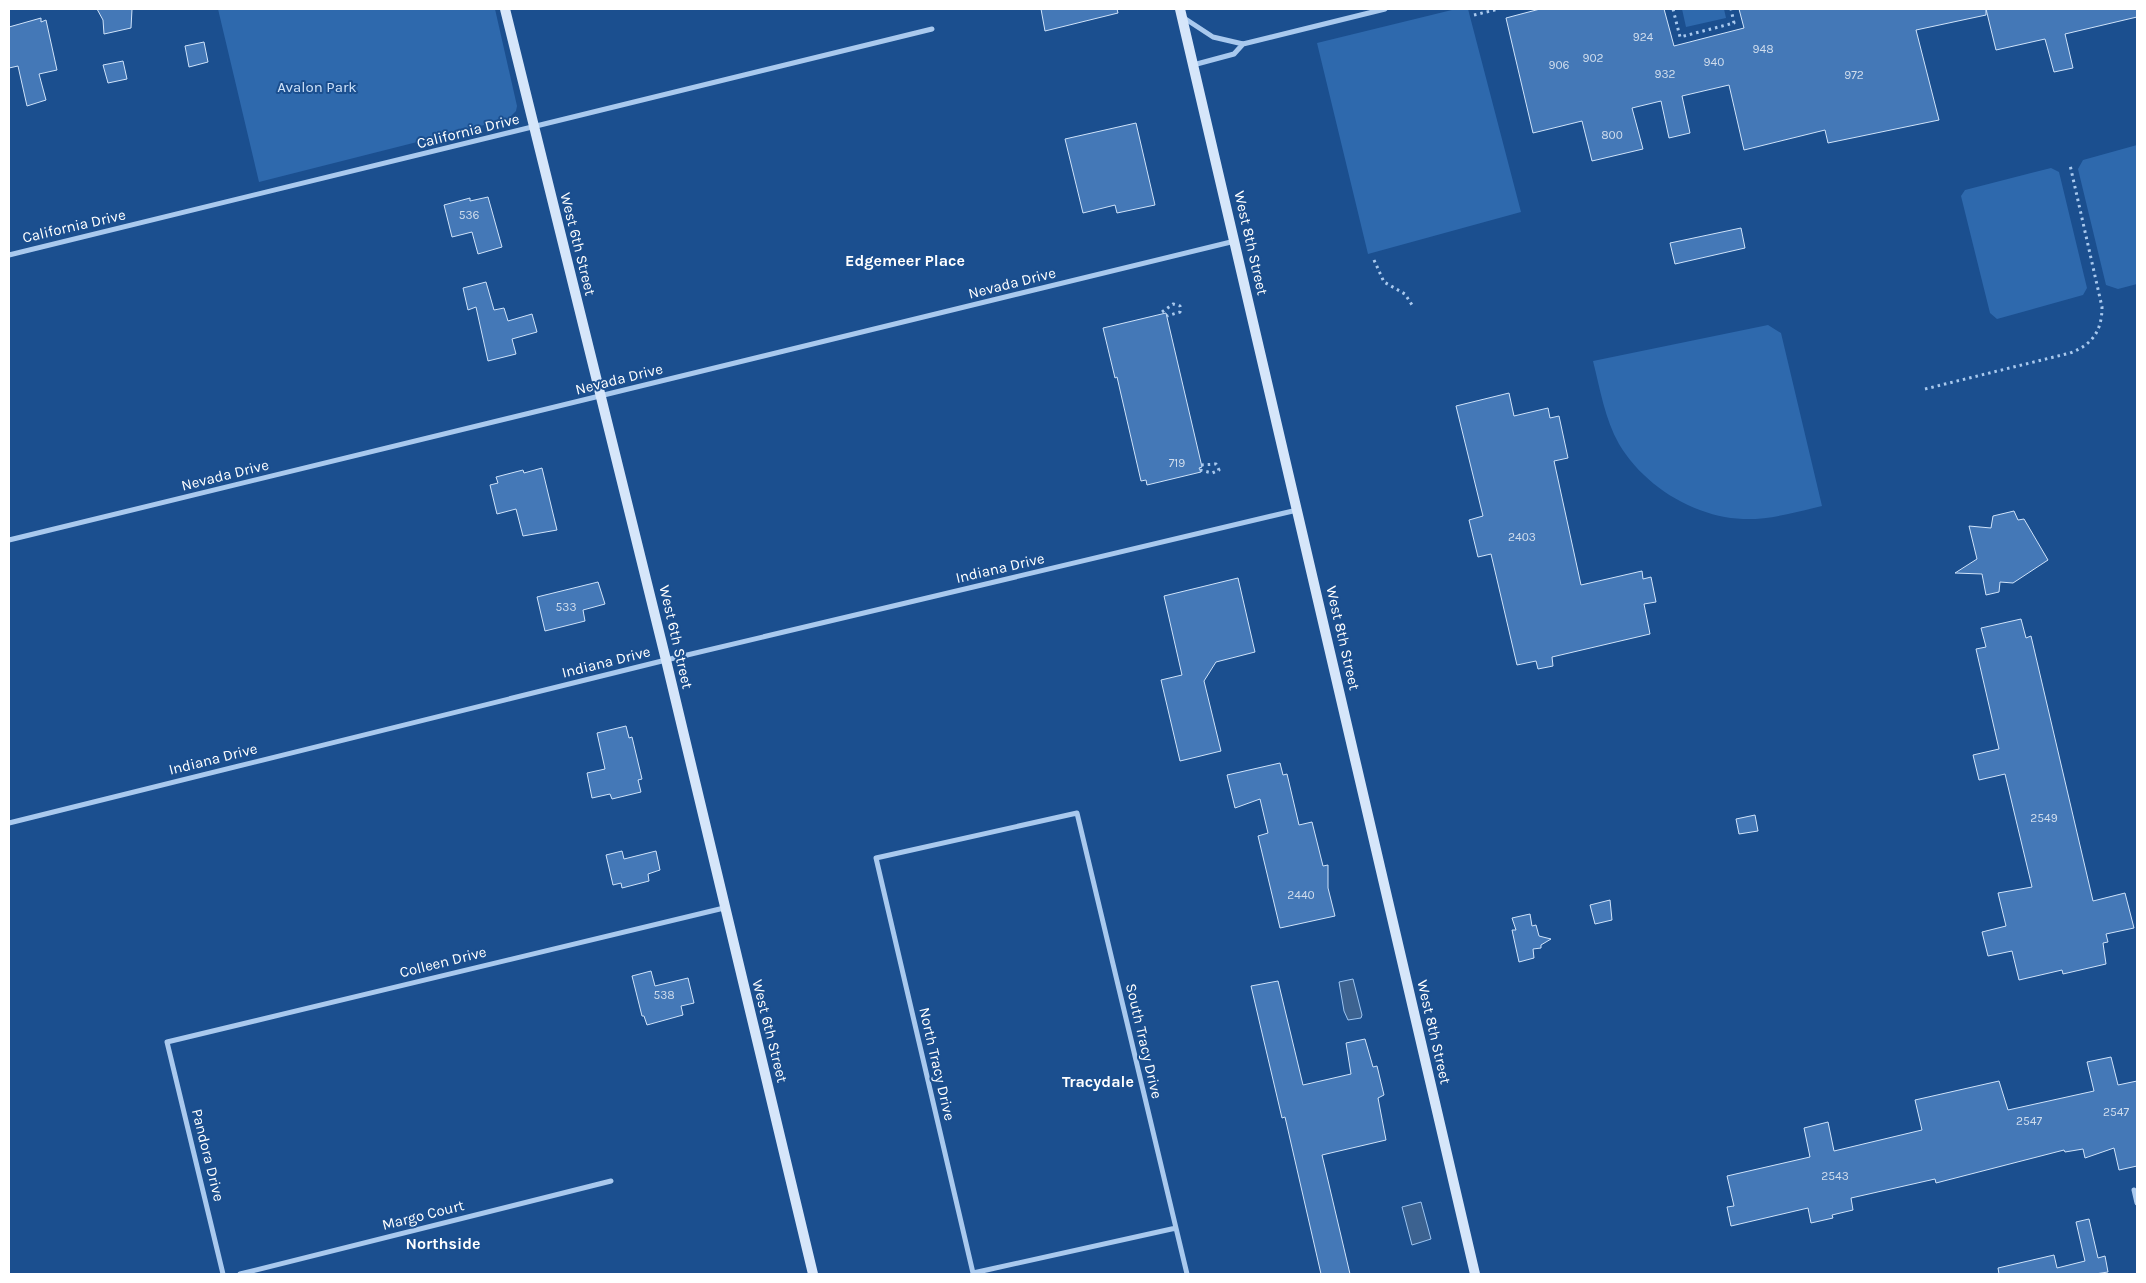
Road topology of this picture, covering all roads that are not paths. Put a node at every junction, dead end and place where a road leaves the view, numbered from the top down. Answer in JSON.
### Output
{"nodes":[{"id":1,"x":505,"y":9,"type":"edge"},
{"id":2,"x":1385,"y":9,"type":"edge"},
{"id":3,"x":1180,"y":12,"type":"edge"},
{"id":4,"x":932,"y":29,"type":"dead end"},
{"id":5,"x":1243,"y":44,"type":"junction"},
{"id":6,"x":1193,"y":65,"type":"junction"},
{"id":7,"x":534,"y":128,"type":"junction"},
{"id":8,"x":1235,"y":241,"type":"junction"},
{"id":9,"x":9,"y":255,"type":"edge"},
{"id":10,"x":601,"y":396,"type":"junction"},
{"id":11,"x":1297,"y":510,"type":"junction"},
{"id":12,"x":9,"y":540,"type":"edge"},
{"id":13,"x":666,"y":660,"type":"junction"},
{"id":14,"x":1077,"y":813,"type":"joint"},
{"id":15,"x":9,"y":823,"type":"edge"},
{"id":16,"x":724,"y":908,"type":"junction"},
{"id":17,"x":168,"y":1042,"type":"joint"},
{"id":18,"x":611,"y":1181,"type":"dead end"},
{"id":19,"x":2134,"y":1190,"type":"dead end"},
{"id":20,"x":2137,"y":1203,"type":"edge"},
{"id":21,"x":1176,"y":1228,"type":"junction"},
{"id":22,"x":223,"y":1274,"type":"edge"},
{"id":23,"x":240,"y":1274,"type":"edge"},
{"id":24,"x":813,"y":1274,"type":"edge"},
{"id":25,"x":1187,"y":1274,"type":"edge"},
{"id":26,"x":1475,"y":1274,"type":"edge"}],
"edges":[{"from":1,"to":7,"type":"street","name":"West 6th Street"},
{"from":2,"to":5,"type":"street"},
{"from":3,"to":5,"type":"street"},
{"from":3,"to":6,"type":"street","name":"West 8th Street"},
{"from":4,"to":7,"type":"street","name":"California Drive"},
{"from":5,"to":6,"type":"street"},
{"from":6,"to":8,"type":"street","name":"West 8th Street"},
{"from":7,"to":9,"type":"street","name":"California Drive"},
{"from":7,"to":10,"type":"street","name":"West 6th Street"},
{"from":8,"to":10,"type":"street","name":"Nevada Drive"},
{"from":8,"to":11,"type":"street","name":"West 8th Street"},
{"from":10,"to":12,"type":"street","name":"Nevada Drive"},
{"from":10,"to":13,"type":"street","name":"West 6th Street"},
{"from":11,"to":13,"type":"street","name":"Indiana Drive"},
{"from":11,"to":26,"type":"street","name":"West 8th Street"},
{"from":13,"to":15,"type":"street","name":"Indiana Drive"},
{"from":13,"to":16,"type":"street","name":"West 6th Street"},
{"from":14,"to":21,"type":"street","name":"South Tracy Drive"},
{"from":14,"to":21,"type":"street","name":"North Tracy Drive"},
{"from":16,"to":17,"type":"street","name":"Colleen Drive"},
{"from":16,"to":24,"type":"street","name":"West 6th Street"},
{"from":17,"to":22,"type":"street","name":"Pandora Drive"},
{"from":18,"to":23,"type":"street","name":"Margo Court"},
{"from":19,"to":20,"type":"street"},
{"from":21,"to":25,"type":"street","name":"South Tracy Drive"}]}
